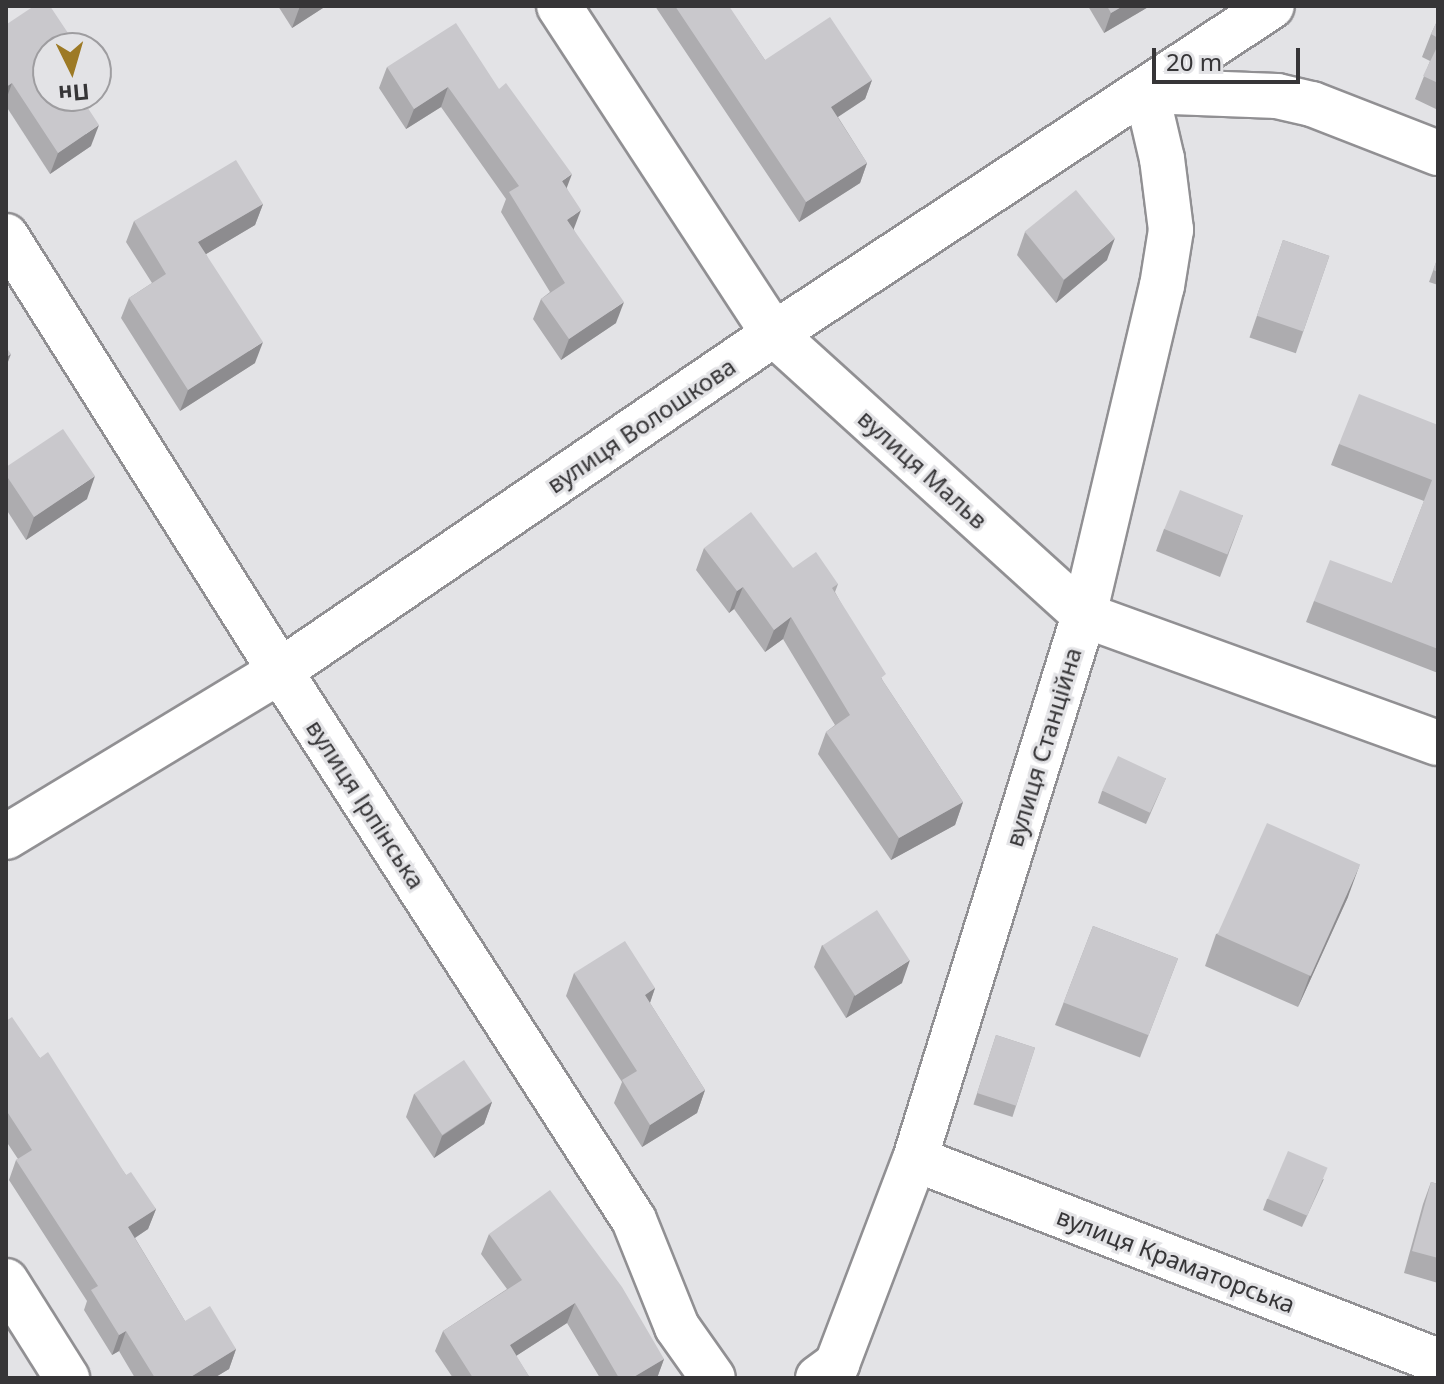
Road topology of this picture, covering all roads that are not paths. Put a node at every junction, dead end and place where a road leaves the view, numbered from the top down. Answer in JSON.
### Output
{"nodes":[{"id":1,"x":559,"y":6,"type":"edge"},
{"id":2,"x":1264,"y":8,"type":"edge"},
{"id":3,"x":1146,"y":91,"type":"junction"},
{"id":4,"x":1438,"y":153,"type":"edge"},
{"id":5,"x":6,"y":236,"type":"edge"},
{"id":6,"x":774,"y":334,"type":"junction"},
{"id":7,"x":1084,"y":615,"type":"junction"},
{"id":8,"x":280,"y":671,"type":"junction"},
{"id":9,"x":1438,"y":743,"type":"edge"},
{"id":10,"x":6,"y":837,"type":"edge"},
{"id":11,"x":915,"y":1159,"type":"junction"},
{"id":12,"x":6,"y":1281,"type":"edge"},
{"id":13,"x":1438,"y":1361,"type":"edge"},
{"id":14,"x":67,"y":1378,"type":"edge"},
{"id":15,"x":713,"y":1378,"type":"edge"},
{"id":16,"x":818,"y":1378,"type":"edge"}],
"edges":[{"from":1,"to":6,"type":"street","name":"вулиця Мальв"},
{"from":2,"to":3,"type":"street","name":"вулиця Волошкова"},
{"from":3,"to":4,"type":"street"},
{"from":3,"to":6,"type":"street","name":"вулиця Волошкова"},
{"from":3,"to":7,"type":"street","name":"вулиця Станційна"},
{"from":5,"to":8,"type":"street","name":"вулиця Ірпінська"},
{"from":6,"to":7,"type":"street","name":"вулиця Мальв"},
{"from":6,"to":8,"type":"street","name":"вулиця Волошкова"},
{"from":7,"to":9,"type":"street","name":"вулиця Мальв"},
{"from":7,"to":11,"type":"street","name":"вулиця Станційна"},
{"from":8,"to":10,"type":"street","name":"вулиця Волошкова"},
{"from":8,"to":15,"type":"street","name":"вулиця Ірпінська"},
{"from":11,"to":13,"type":"street","name":"вулиця Краматорська"},
{"from":11,"to":16,"type":"street","name":"вулиця Станційна"},
{"from":12,"to":14,"type":"street"}]}
